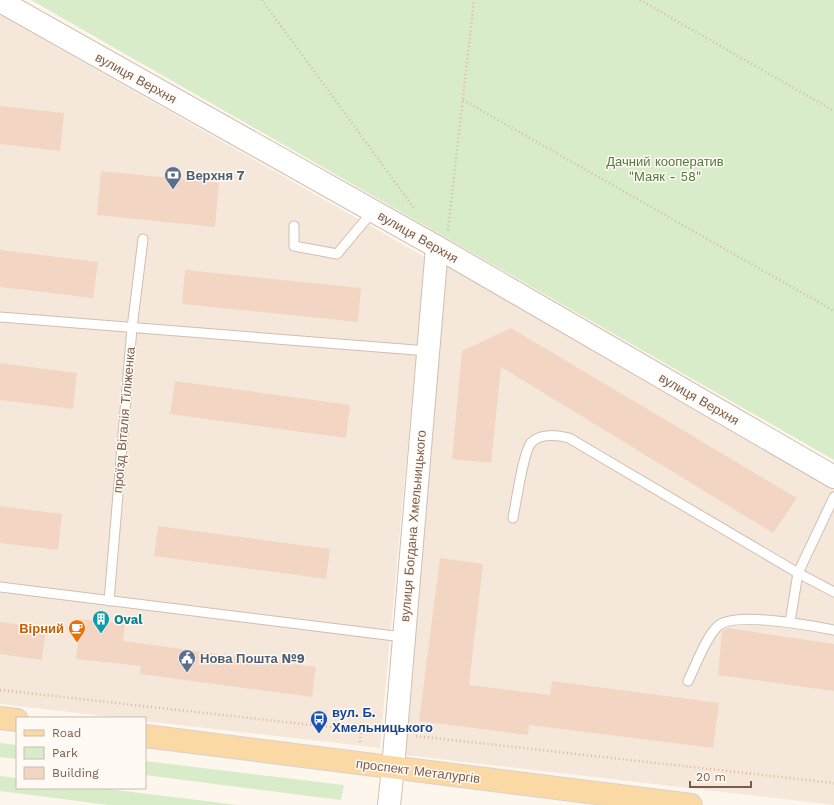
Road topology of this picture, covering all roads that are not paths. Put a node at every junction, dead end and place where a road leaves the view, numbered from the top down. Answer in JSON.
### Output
{"nodes":[{"id":1,"x":0,"y":1,"type":"edge"},
{"id":2,"x":373,"y":211,"type":"junction"},
{"id":3,"x":294,"y":226,"type":"dead end"},
{"id":4,"x":143,"y":239,"type":"dead end"},
{"id":5,"x":441,"y":250,"type":"junction"},
{"id":6,"x":0,"y":317,"type":"edge"},
{"id":7,"x":132,"y":328,"type":"junction"},
{"id":8,"x":428,"y":351,"type":"junction"},
{"id":9,"x":834,"y":477,"type":"edge"},
{"id":10,"x":834,"y":497,"type":"edge"},
{"id":11,"x":513,"y":518,"type":"dead end"},
{"id":12,"x":798,"y":573,"type":"junction"},
{"id":13,"x":0,"y":586,"type":"edge"},
{"id":14,"x":834,"y":592,"type":"edge"},
{"id":15,"x":109,"y":601,"type":"junction"},
{"id":16,"x":790,"y":622,"type":"junction"},
{"id":17,"x":834,"y":630,"type":"edge"},
{"id":18,"x":404,"y":638,"type":"junction"},
{"id":19,"x":688,"y":681,"type":"dead end"},
{"id":20,"x":0,"y":718,"type":"edge"},
{"id":21,"x":16,"y":720,"type":"edge"},
{"id":22,"x":146,"y":736,"type":"edge"},
{"id":23,"x":393,"y":768,"type":"junction"},
{"id":24,"x":389,"y":805,"type":"edge"},
{"id":25,"x":691,"y":805,"type":"edge"}],
"edges":[{"from":1,"to":2,"type":"street","name":"вулиця Верхня"},
{"from":2,"to":3,"type":"lane"},
{"from":2,"to":5,"type":"street","name":"вулиця Верхня"},
{"from":4,"to":7,"type":"lane","name":"проїзд Віталія Тіліженка"},
{"from":5,"to":8,"type":"street","name":"вулиця Богдана Хмельницького"},
{"from":5,"to":9,"type":"street","name":"вулиця Верхня"},
{"from":6,"to":7,"type":"lane"},
{"from":7,"to":8,"type":"lane"},
{"from":7,"to":15,"type":"lane","name":"проїзд Віталія Тіліженка"},
{"from":8,"to":18,"type":"street","name":"вулиця Богдана Хмельницького"},
{"from":10,"to":12,"type":"lane"},
{"from":11,"to":12,"type":"lane"},
{"from":12,"to":14,"type":"lane"},
{"from":12,"to":16,"type":"lane"},
{"from":13,"to":15,"type":"lane"},
{"from":15,"to":18,"type":"lane"},
{"from":16,"to":17,"type":"lane"},
{"from":16,"to":19,"type":"lane"},
{"from":18,"to":23,"type":"street","name":"вулиця Богдана Хмельницького"},
{"from":20,"to":21,"type":"main road"},
{"from":22,"to":23,"type":"main road","name":"проспект Металургів"},
{"from":23,"to":24,"type":"street","name":"вулиця Богдана Хмельницького"},
{"from":23,"to":25,"type":"main road","name":"проспект Металургів"}]}
